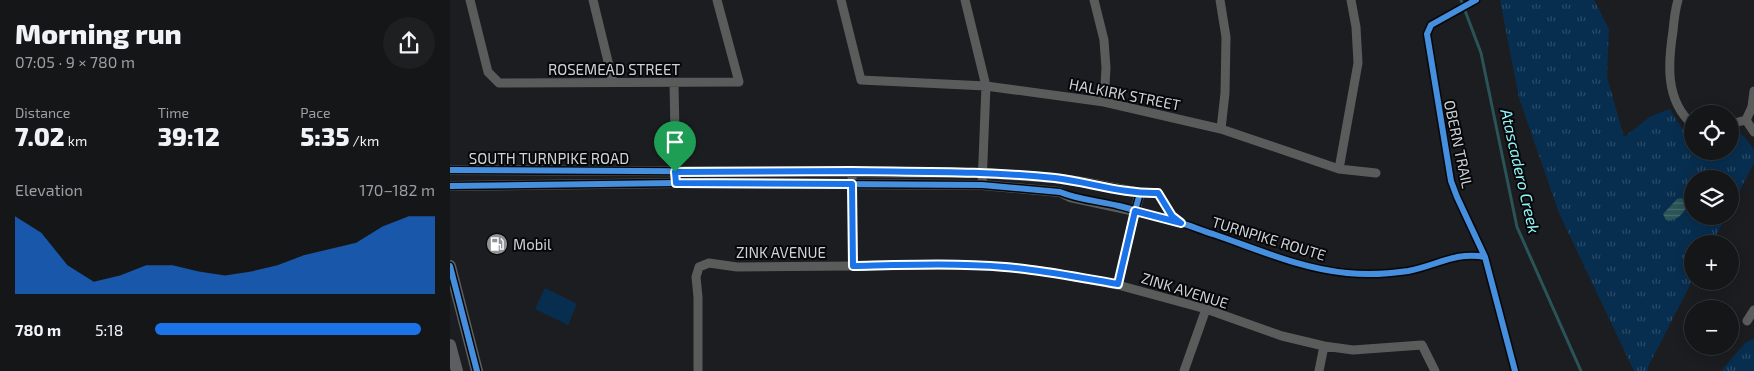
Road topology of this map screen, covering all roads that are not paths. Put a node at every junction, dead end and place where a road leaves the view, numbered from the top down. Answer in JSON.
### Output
{"nodes":[{"id":1,"x":470,"y":0,"type":"edge"},
{"id":2,"x":593,"y":0,"type":"edge"},
{"id":3,"x":717,"y":0,"type":"edge"},
{"id":4,"x":841,"y":0,"type":"edge"},
{"id":5,"x":965,"y":0,"type":"edge"},
{"id":6,"x":1094,"y":0,"type":"edge"},
{"id":7,"x":1220,"y":0,"type":"edge"},
{"id":8,"x":1351,"y":0,"type":"edge"},
{"id":9,"x":1678,"y":0,"type":"edge"},
{"id":10,"x":613,"y":82,"type":"junction"},
{"id":11,"x":674,"y":83,"type":"junction"},
{"id":12,"x":986,"y":86,"type":"junction"},
{"id":13,"x":1754,"y":91,"type":"edge"},
{"id":14,"x":1104,"y":102,"type":"junction"},
{"id":15,"x":1684,"y":115,"type":"edge"},
{"id":16,"x":1746,"y":120,"type":"junction"},
{"id":17,"x":1739,"y":122,"type":"edge"},
{"id":18,"x":1221,"y":129,"type":"junction"},
{"id":19,"x":1754,"y":132,"type":"edge"},
{"id":20,"x":1339,"y":169,"type":"junction"},
{"id":21,"x":450,"y":170,"type":"edge"},
{"id":22,"x":852,"y":171,"type":"junction"},
{"id":23,"x":675,"y":172,"type":"junction"},
{"id":24,"x":982,"y":173,"type":"junction"},
{"id":25,"x":1376,"y":173,"type":"dead end"},
{"id":26,"x":676,"y":183,"type":"junction"},
{"id":27,"x":852,"y":184,"type":"junction"},
{"id":28,"x":982,"y":185,"type":"junction"},
{"id":29,"x":450,"y":186,"type":"edge"},
{"id":30,"x":1135,"y":211,"type":"junction"},
{"id":31,"x":450,"y":266,"type":"edge"},
{"id":32,"x":853,"y":266,"type":"junction"},
{"id":33,"x":1118,"y":284,"type":"junction"},
{"id":34,"x":1206,"y":309,"type":"junction"},
{"id":35,"x":1754,"y":310,"type":"edge"},
{"id":36,"x":1747,"y":320,"type":"dead end"},
{"id":37,"x":450,"y":345,"type":"edge"},
{"id":38,"x":1324,"y":346,"type":"junction"},
{"id":39,"x":457,"y":371,"type":"edge"},
{"id":40,"x":477,"y":371,"type":"edge"},
{"id":41,"x":698,"y":371,"type":"edge"},
{"id":42,"x":1184,"y":371,"type":"edge"},
{"id":43,"x":1319,"y":371,"type":"edge"},
{"id":44,"x":1435,"y":371,"type":"edge"}],
"edges":[{"from":1,"to":10,"type":"street","name":"ROSEMEAD STREET"},
{"from":2,"to":10,"type":"street"},
{"from":3,"to":11,"type":"street","name":"ROSEMEAD STREET"},
{"from":4,"to":12,"type":"street","name":"HALKIRK STREET"},
{"from":5,"to":12,"type":"street"},
{"from":6,"to":14,"type":"street"},
{"from":7,"to":18,"type":"street"},
{"from":8,"to":20,"type":"street"},
{"from":9,"to":15,"type":"street"},
{"from":10,"to":11,"type":"street","name":"ROSEMEAD STREET"},
{"from":11,"to":23,"type":"street"},
{"from":12,"to":14,"type":"street","name":"HALKIRK STREET"},
{"from":12,"to":24,"type":"street"},
{"from":13,"to":16,"type":"street"},
{"from":14,"to":18,"type":"street","name":"HALKIRK STREET"},
{"from":16,"to":17,"type":"street"},
{"from":16,"to":19,"type":"street"},
{"from":18,"to":20,"type":"street","name":"HALKIRK STREET"},
{"from":20,"to":25,"type":"street","name":"HALKIRK STREET"},
{"from":21,"to":23,"type":"street","name":"SOUTH TURNPIKE ROAD"},
{"from":22,"to":23,"type":"street","name":"SOUTH TURNPIKE ROAD"},
{"from":22,"to":24,"type":"street","name":"SOUTH TURNPIKE ROAD"},
{"from":22,"to":27,"type":"street"},
{"from":23,"to":26,"type":"street"},
{"from":24,"to":28,"type":"street"},
{"from":24,"to":30,"type":"street","name":"SOUTH TURNPIKE ROAD"},
{"from":26,"to":27,"type":"street","name":"SOUTH TURNPIKE ROAD"},
{"from":26,"to":29,"type":"street","name":"SOUTH TURNPIKE ROAD"},
{"from":27,"to":28,"type":"street","name":"SOUTH TURNPIKE ROAD"},
{"from":27,"to":32,"type":"street"},
{"from":28,"to":30,"type":"street","name":"SOUTH TURNPIKE ROAD"},
{"from":30,"to":33,"type":"street"},
{"from":31,"to":40,"type":"main road"},
{"from":32,"to":33,"type":"street","name":"ZINK AVENUE"},
{"from":32,"to":41,"type":"street","name":"ZINK AVENUE"},
{"from":33,"to":34,"type":"street","name":"ZINK AVENUE"},
{"from":34,"to":38,"type":"street","name":"ZINK AVENUE"},
{"from":34,"to":42,"type":"street"},
{"from":35,"to":36,"type":"street"},
{"from":37,"to":39,"type":"main road"},
{"from":38,"to":43,"type":"street"},
{"from":38,"to":44,"type":"street","name":"ZINK AVENUE"}]}
